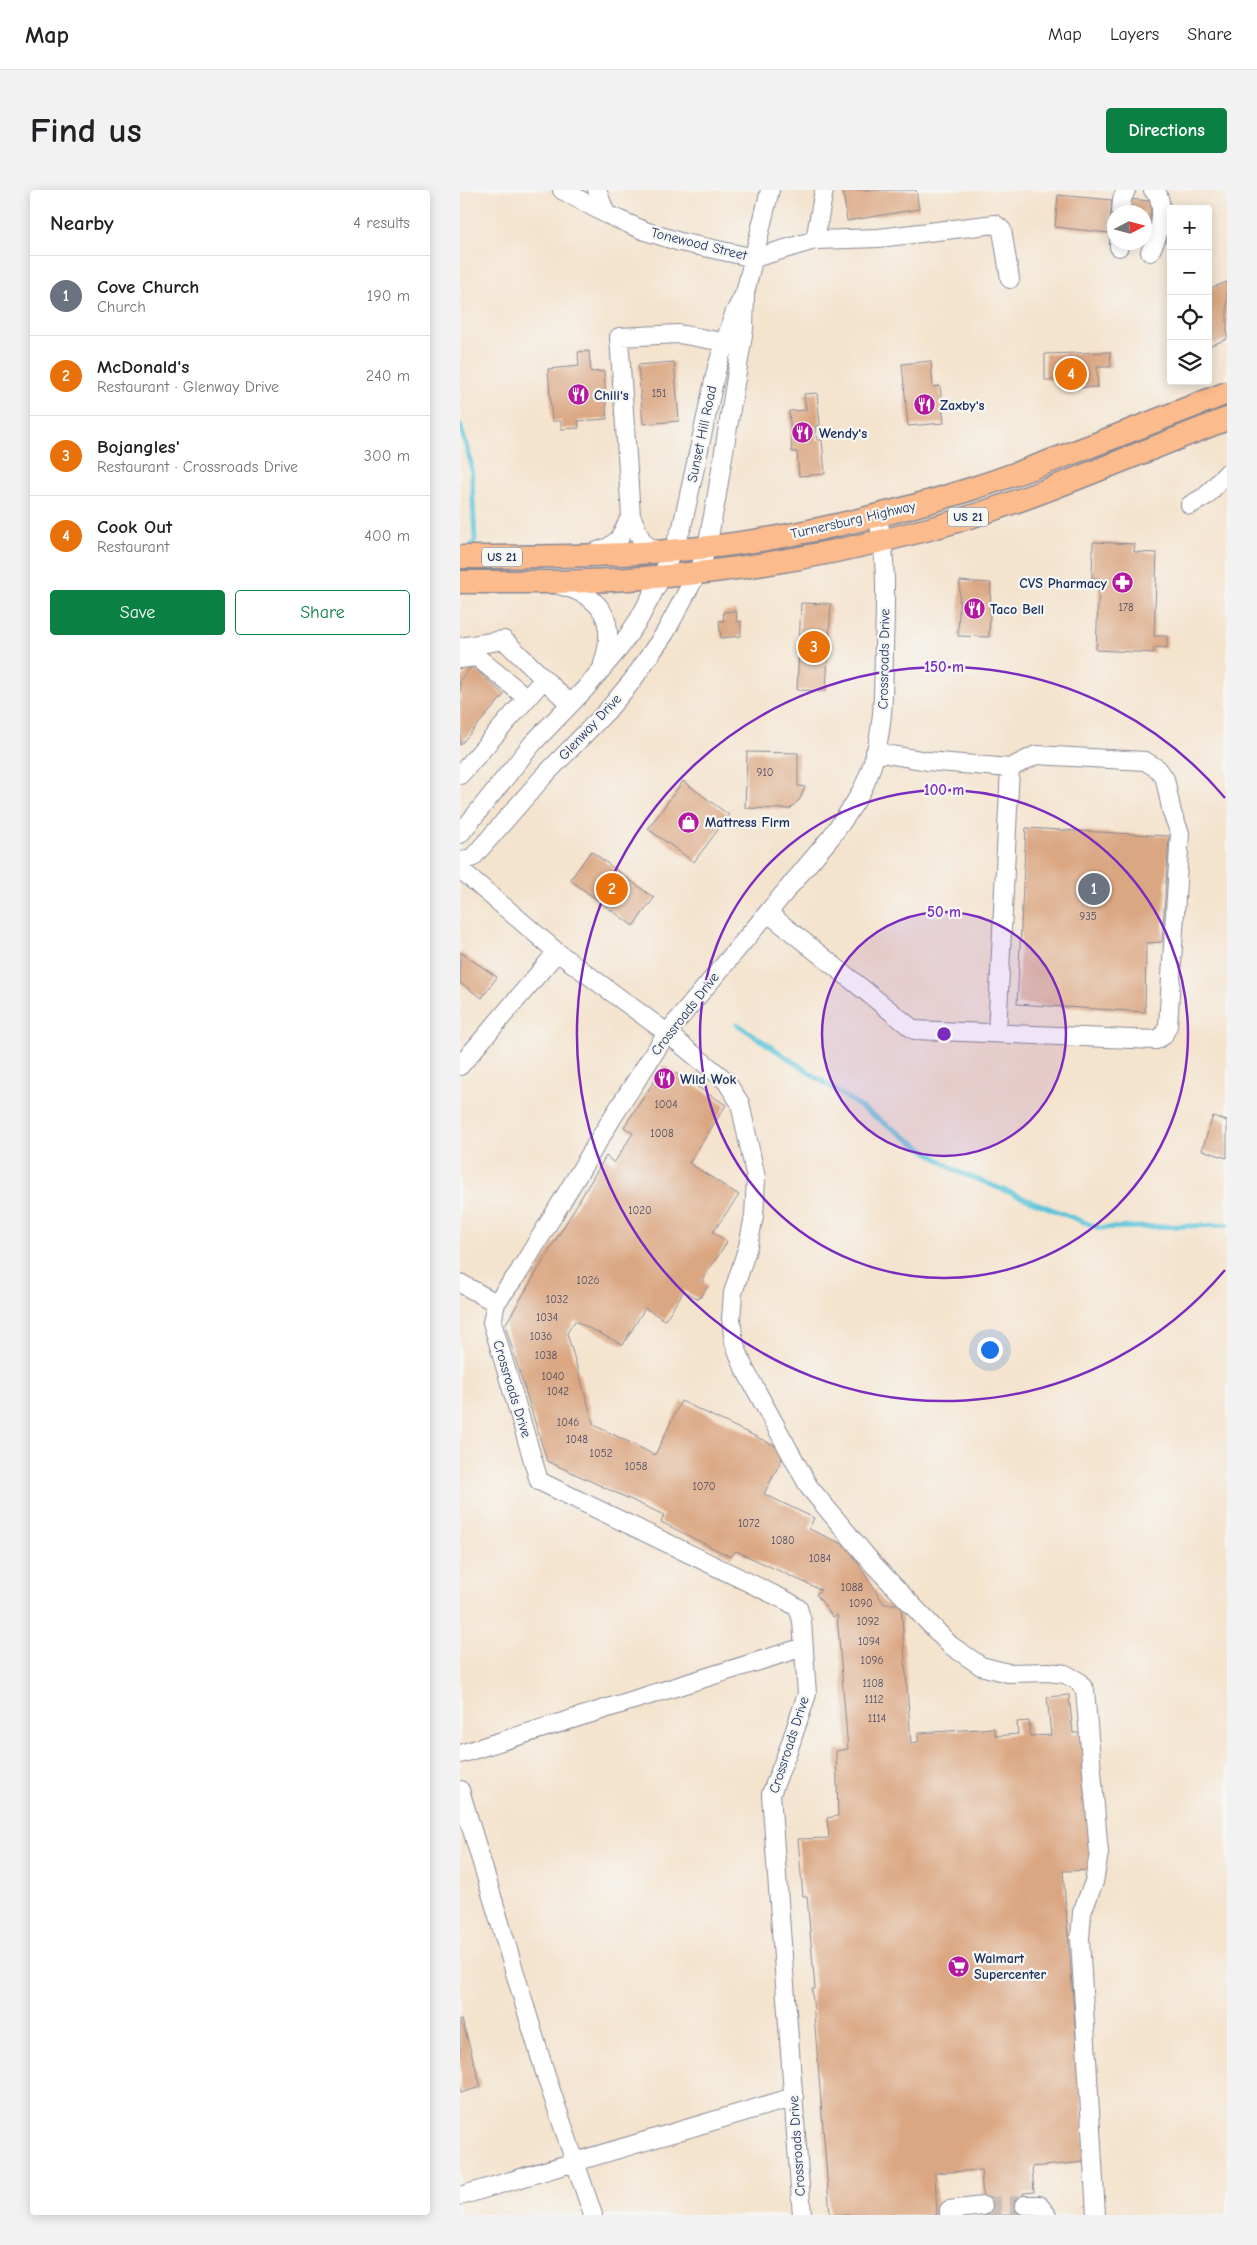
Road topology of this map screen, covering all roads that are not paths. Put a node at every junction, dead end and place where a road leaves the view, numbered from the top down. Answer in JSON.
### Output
{"nodes":[{"id":1,"x":562,"y":190,"type":"edge"},
{"id":2,"x":597,"y":190,"type":"edge"},
{"id":3,"x":770,"y":190,"type":"edge"},
{"id":4,"x":824,"y":190,"type":"edge"},
{"id":5,"x":1126,"y":190,"type":"edge"},
{"id":6,"x":1153,"y":190,"type":"edge"},
{"id":7,"x":1122,"y":205,"type":"edge"},
{"id":8,"x":606,"y":214,"type":"junction"},
{"id":9,"x":815,"y":240,"type":"junction"},
{"id":10,"x":1150,"y":252,"type":"dead end"},
{"id":11,"x":755,"y":258,"type":"junction"},
{"id":12,"x":1010,"y":280,"type":"dead end"},
{"id":13,"x":745,"y":293,"type":"junction"},
{"id":14,"x":724,"y":342,"type":"junction"},
{"id":15,"x":1227,"y":393,"type":"edge"},
{"id":16,"x":1227,"y":419,"type":"edge"},
{"id":17,"x":1227,"y":473,"type":"edge"},
{"id":18,"x":1190,"y":506,"type":"dead end"},
{"id":19,"x":878,"y":515,"type":"junction"},
{"id":20,"x":630,"y":516,"type":"junction"},
{"id":21,"x":882,"y":540,"type":"junction"},
{"id":22,"x":707,"y":547,"type":"junction"},
{"id":23,"x":671,"y":551,"type":"junction"},
{"id":24,"x":568,"y":556,"type":"junction"},
{"id":25,"x":460,"y":557,"type":"edge"},
{"id":26,"x":698,"y":573,"type":"junction"},
{"id":27,"x":662,"y":576,"type":"junction"},
{"id":28,"x":460,"y":582,"type":"edge"},
{"id":29,"x":533,"y":582,"type":"junction"},
{"id":30,"x":460,"y":647,"type":"edge"},
{"id":31,"x":460,"y":658,"type":"edge"},
{"id":32,"x":600,"y":671,"type":"junction"},
{"id":33,"x":544,"y":679,"type":"junction"},
{"id":34,"x":527,"y":698,"type":"junction"},
{"id":35,"x":570,"y":704,"type":"junction"},
{"id":36,"x":875,"y":752,"type":"junction"},
{"id":37,"x":1010,"y":768,"type":"junction"},
{"id":38,"x":460,"y":775,"type":"edge"},
{"id":39,"x":460,"y":834,"type":"edge"},
{"id":40,"x":460,"y":862,"type":"edge"},
{"id":41,"x":460,"y":869,"type":"edge"},
{"id":42,"x":768,"y":912,"type":"junction"},
{"id":43,"x":557,"y":952,"type":"junction"},
{"id":44,"x":667,"y":1033,"type":"junction"},
{"id":45,"x":997,"y":1034,"type":"junction"},
{"id":46,"x":460,"y":1066,"type":"edge"},
{"id":47,"x":460,"y":1283,"type":"edge"},
{"id":48,"x":496,"y":1303,"type":"junction"},
{"id":49,"x":804,"y":1647,"type":"junction"},
{"id":50,"x":460,"y":1754,"type":"edge"},
{"id":51,"x":460,"y":1790,"type":"edge"},
{"id":52,"x":794,"y":2097,"type":"junction"},
{"id":53,"x":574,"y":2162,"type":"junction"},
{"id":54,"x":460,"y":2196,"type":"edge"},
{"id":55,"x":983,"y":2206,"type":"tunnel mouth"},
{"id":56,"x":593,"y":2215,"type":"edge"},
{"id":57,"x":802,"y":2215,"type":"edge"},
{"id":58,"x":948,"y":2215,"type":"edge"},
{"id":59,"x":1096,"y":2215,"type":"edge"}],
"edges":[{"from":1,"to":8,"type":"street","name":"Tonewood Street"},
{"from":2,"to":8,"type":"street"},
{"from":3,"to":11,"type":"street","name":"Sunset Hill Road"},
{"from":4,"to":9,"type":"street"},
{"from":5,"to":7,"type":"street"},
{"from":6,"to":10,"type":"street"},
{"from":8,"to":11,"type":"street","name":"Tonewood Street"},
{"from":9,"to":11,"type":"street"},
{"from":9,"to":12,"type":"street"},
{"from":11,"to":13,"type":"street","name":"Sunset Hill Road"},
{"from":13,"to":14,"type":"street","name":"Sunset Hill Road"},
{"from":13,"to":22,"type":"street","name":"Sunset Hill Road"},
{"from":14,"to":20,"type":"street"},
{"from":14,"to":23,"type":"street","name":"Sunset Hill Road"},
{"from":15,"to":19,"type":"main road","name":"Turnersburg Highway","number":"US 21"},
{"from":16,"to":21,"type":"main road","name":"Turnersburg Highway","number":"US 21"},
{"from":17,"to":18,"type":"street"},
{"from":19,"to":21,"type":"street","name":"Crossroads Drive"},
{"from":19,"to":22,"type":"main road","name":"Turnersburg Highway","number":"US 21"},
{"from":20,"to":23,"type":"street"},
{"from":20,"to":24,"type":"street"},
{"from":21,"to":26,"type":"main road","name":"Turnersburg Highway","number":"US 21"},
{"from":21,"to":36,"type":"street","name":"Crossroads Drive"},
{"from":22,"to":23,"type":"main road","name":"Turnersburg Highway","number":"US 21"},
{"from":22,"to":26,"type":"street","name":"Sunset Hill Road"},
{"from":23,"to":24,"type":"main road","name":"Turnersburg Highway","number":"US 21"},
{"from":23,"to":27,"type":"street","name":"Sunset Hill Road"},
{"from":24,"to":25,"type":"main road","name":"Turnersburg Highway","number":"US 21"},
{"from":26,"to":27,"type":"main road","name":"Turnersburg Highway","number":"US 21"},
{"from":26,"to":40,"type":"street","name":"Glenway Drive"},
{"from":27,"to":29,"type":"main road","name":"Turnersburg Highway","number":"US 21"},
{"from":27,"to":32,"type":"street"},
{"from":28,"to":29,"type":"main road","name":"Turnersburg Highway","number":"US 21"},
{"from":29,"to":32,"type":"street"},
{"from":30,"to":33,"type":"street"},
{"from":31,"to":34,"type":"street"},
{"from":32,"to":35,"type":"street"},
{"from":33,"to":34,"type":"street"},
{"from":33,"to":35,"type":"street"},
{"from":34,"to":38,"type":"street"},
{"from":35,"to":39,"type":"street"},
{"from":36,"to":37,"type":"street"},
{"from":36,"to":42,"type":"street","name":"Crossroads Drive"},
{"from":37,"to":45,"type":"street"},
{"from":37,"to":45,"type":"street"},
{"from":41,"to":43,"type":"street"},
{"from":42,"to":44,"type":"street","name":"Crossroads Drive"},
{"from":42,"to":45,"type":"street"},
{"from":43,"to":44,"type":"street"},
{"from":43,"to":46,"type":"street"},
{"from":44,"to":48,"type":"street","name":"Crossroads Drive"},
{"from":44,"to":59,"type":"street"},
{"from":47,"to":48,"type":"street"},
{"from":48,"to":49,"type":"street","name":"Crossroads Drive"},
{"from":49,"to":50,"type":"street"},
{"from":49,"to":52,"type":"street","name":"Crossroads Drive"},
{"from":51,"to":53,"type":"street"},
{"from":52,"to":53,"type":"street"},
{"from":52,"to":57,"type":"street","name":"Crossroads Drive"},
{"from":53,"to":54,"type":"street"},
{"from":53,"to":56,"type":"street"},
{"from":55,"to":58,"type":"street"}]}
